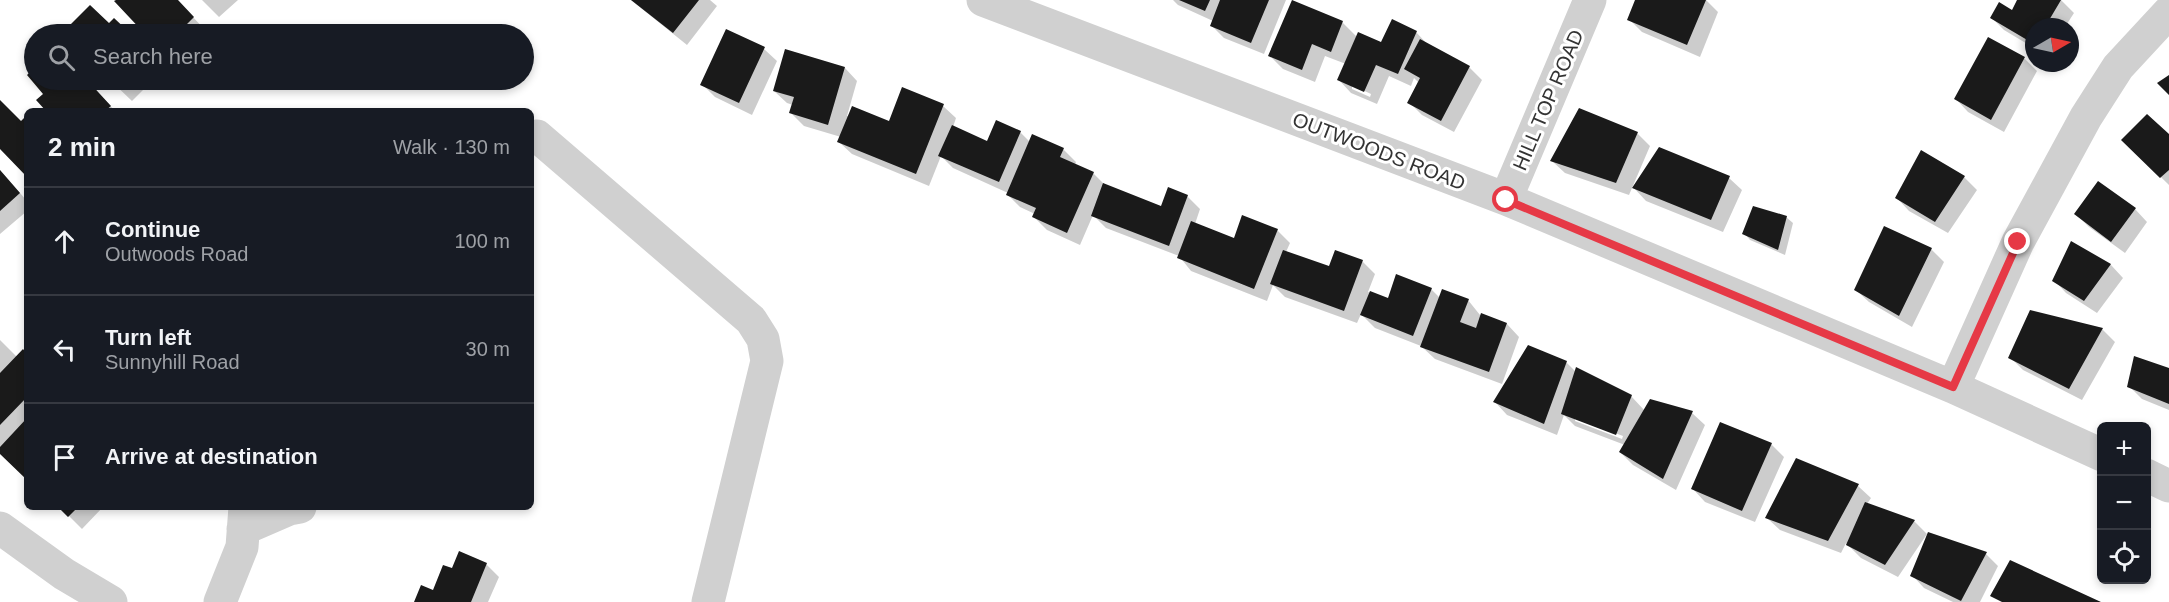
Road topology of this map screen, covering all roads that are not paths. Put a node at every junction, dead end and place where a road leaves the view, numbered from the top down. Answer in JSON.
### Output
{"nodes":[{"id":1,"x":983,"y":0,"type":"edge"},
{"id":2,"x":1590,"y":0,"type":"edge"},
{"id":3,"x":2169,"y":12,"type":"edge"},
{"id":4,"x":537,"y":136,"type":"dead end"},
{"id":5,"x":1506,"y":200,"type":"junction"},
{"id":6,"x":1953,"y":387,"type":"junction"},
{"id":7,"x":2097,"y":453,"type":"edge"},
{"id":8,"x":2148,"y":476,"type":"edge"},
{"id":9,"x":2169,"y":486,"type":"edge"},
{"id":10,"x":285,"y":510,"type":"edge"},
{"id":11,"x":244,"y":518,"type":"edge"},
{"id":12,"x":0,"y":528,"type":"edge"},
{"id":13,"x":111,"y":602,"type":"edge"},
{"id":14,"x":220,"y":602,"type":"edge"},
{"id":15,"x":708,"y":602,"type":"edge"}],
"edges":[{"from":1,"to":5,"type":"street","name":"OUTWOODS ROAD"},
{"from":2,"to":5,"type":"street","name":"HILL TOP ROAD"},
{"from":3,"to":6,"type":"street"},
{"from":4,"to":15,"type":"street"},
{"from":5,"to":6,"type":"street","name":"OUTWOODS ROAD"},
{"from":6,"to":7,"type":"street","name":"OUTWOODS ROAD"},
{"from":8,"to":9,"type":"street"},
{"from":10,"to":11,"type":"street"},
{"from":11,"to":14,"type":"street"},
{"from":12,"to":13,"type":"street"}]}
